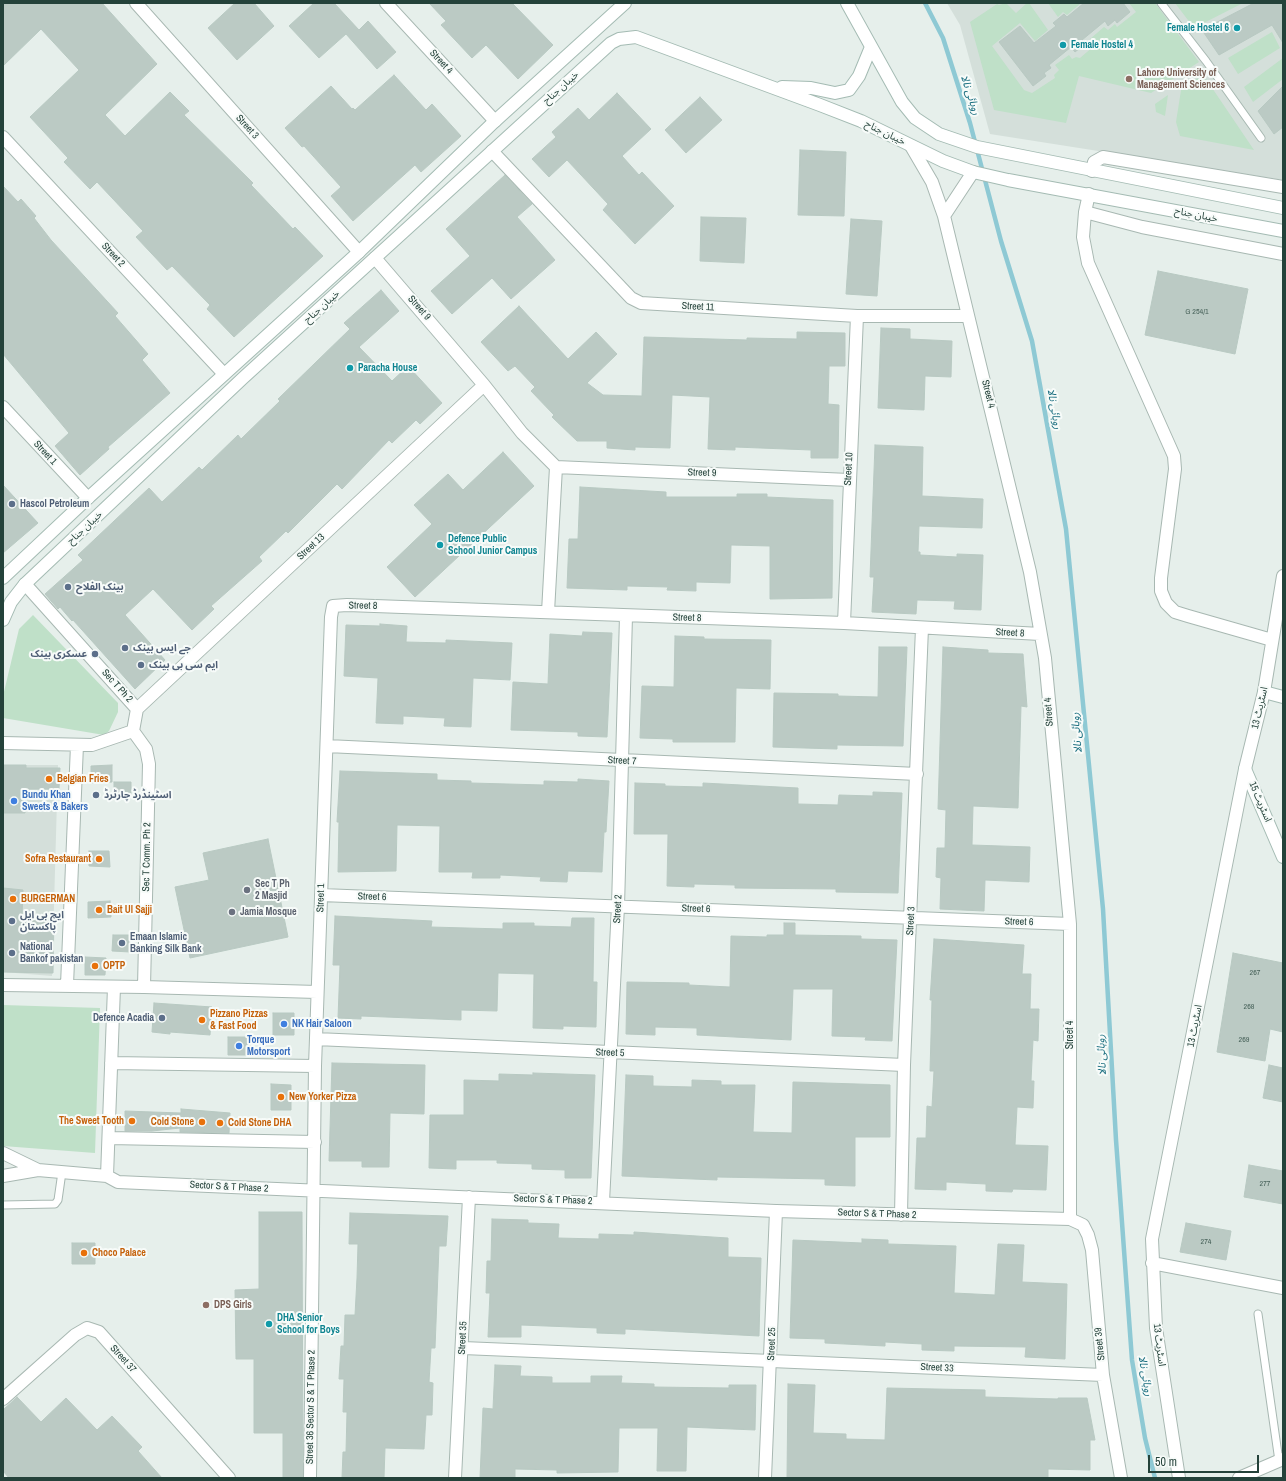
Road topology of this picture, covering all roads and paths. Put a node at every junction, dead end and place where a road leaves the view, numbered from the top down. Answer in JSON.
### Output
{"nodes":[{"id":1,"x":136,"y":3,"type":"edge"},
{"id":2,"x":386,"y":3,"type":"edge"},
{"id":3,"x":625,"y":3,"type":"edge"},
{"id":4,"x":847,"y":3,"type":"edge"},
{"id":5,"x":1161,"y":3,"type":"edge"},
{"id":6,"x":871,"y":47,"type":"junction"},
{"id":7,"x":771,"y":87,"type":"junction"},
{"id":8,"x":495,"y":121,"type":"junction"},
{"id":9,"x":3,"y":137,"type":"edge"},
{"id":10,"x":1261,"y":138,"type":"dead end"},
{"id":11,"x":911,"y":146,"type":"junction"},
{"id":12,"x":492,"y":151,"type":"junction"},
{"id":13,"x":1092,"y":171,"type":"junction"},
{"id":14,"x":975,"y":173,"type":"junction"},
{"id":15,"x":1283,"y":188,"type":"edge"},
{"id":16,"x":1089,"y":194,"type":"junction"},
{"id":17,"x":1283,"y":208,"type":"edge"},
{"id":18,"x":1085,"y":212,"type":"junction"},
{"id":19,"x":944,"y":216,"type":"junction"},
{"id":20,"x":1283,"y":231,"type":"edge"},
{"id":21,"x":359,"y":252,"type":"junction"},
{"id":22,"x":1283,"y":254,"type":"edge"},
{"id":23,"x":375,"y":258,"type":"junction"},
{"id":24,"x":857,"y":316,"type":"junction"},
{"id":25,"x":968,"y":316,"type":"junction"},
{"id":26,"x":224,"y":374,"type":"junction"},
{"id":27,"x":484,"y":385,"type":"junction"},
{"id":28,"x":3,"y":408,"type":"edge"},
{"id":29,"x":556,"y":467,"type":"junction"},
{"id":30,"x":848,"y":480,"type":"junction"},
{"id":31,"x":88,"y":498,"type":"junction"},
{"id":32,"x":1283,"y":576,"type":"edge"},
{"id":33,"x":3,"y":578,"type":"edge"},
{"id":34,"x":25,"y":584,"type":"junction"},
{"id":35,"x":333,"y":606,"type":"joint"},
{"id":36,"x":548,"y":612,"type":"junction"},
{"id":37,"x":626,"y":616,"type":"junction"},
{"id":38,"x":3,"y":620,"type":"edge"},
{"id":39,"x":844,"y":623,"type":"junction"},
{"id":40,"x":922,"y":628,"type":"junction"},
{"id":41,"x":1040,"y":634,"type":"junction"},
{"id":42,"x":1272,"y":640,"type":"junction"},
{"id":43,"x":1264,"y":692,"type":"junction"},
{"id":44,"x":1283,"y":697,"type":"edge"},
{"id":45,"x":137,"y":709,"type":"junction"},
{"id":46,"x":133,"y":732,"type":"junction"},
{"id":47,"x":3,"y":743,"type":"edge"},
{"id":48,"x":77,"y":745,"type":"junction"},
{"id":49,"x":327,"y":746,"type":"junction"},
{"id":50,"x":624,"y":761,"type":"junction"},
{"id":51,"x":1246,"y":769,"type":"junction"},
{"id":52,"x":917,"y":774,"type":"junction"},
{"id":53,"x":1283,"y":857,"type":"edge"},
{"id":54,"x":321,"y":895,"type":"junction"},
{"id":55,"x":618,"y":906,"type":"junction"},
{"id":56,"x":911,"y":918,"type":"junction"},
{"id":57,"x":1070,"y":924,"type":"junction"},
{"id":58,"x":3,"y":985,"type":"edge"},
{"id":59,"x":67,"y":985,"type":"junction"},
{"id":60,"x":114,"y":987,"type":"junction"},
{"id":61,"x":144,"y":987,"type":"junction"},
{"id":62,"x":317,"y":992,"type":"junction"},
{"id":63,"x":316,"y":1039,"type":"junction"},
{"id":64,"x":610,"y":1053,"type":"junction"},
{"id":65,"x":111,"y":1063,"type":"junction"},
{"id":66,"x":904,"y":1065,"type":"junction"},
{"id":67,"x":315,"y":1066,"type":"junction"},
{"id":68,"x":109,"y":1138,"type":"junction"},
{"id":69,"x":315,"y":1142,"type":"junction"},
{"id":70,"x":3,"y":1153,"type":"edge"},
{"id":71,"x":38,"y":1170,"type":"junction"},
{"id":72,"x":62,"y":1172,"type":"junction"},
{"id":73,"x":3,"y":1176,"type":"edge"},
{"id":74,"x":106,"y":1176,"type":"junction"},
{"id":75,"x":314,"y":1191,"type":"junction"},
{"id":76,"x":469,"y":1197,"type":"junction"},
{"id":77,"x":603,"y":1202,"type":"junction"},
{"id":78,"x":3,"y":1205,"type":"edge"},
{"id":79,"x":776,"y":1211,"type":"junction"},
{"id":80,"x":901,"y":1215,"type":"junction"},
{"id":81,"x":1070,"y":1219,"type":"junction"},
{"id":82,"x":1152,"y":1263,"type":"junction"},
{"id":83,"x":1283,"y":1288,"type":"edge"},
{"id":84,"x":1258,"y":1314,"type":"dead end"},
{"id":85,"x":463,"y":1348,"type":"junction"},
{"id":86,"x":771,"y":1360,"type":"junction"},
{"id":87,"x":1103,"y":1375,"type":"junction"},
{"id":88,"x":3,"y":1399,"type":"edge"},
{"id":89,"x":1281,"y":1460,"type":"edge"},
{"id":90,"x":229,"y":1478,"type":"edge"},
{"id":91,"x":310,"y":1478,"type":"edge"},
{"id":92,"x":455,"y":1478,"type":"edge"},
{"id":93,"x":765,"y":1478,"type":"edge"},
{"id":94,"x":1121,"y":1478,"type":"edge"},
{"id":95,"x":1179,"y":1478,"type":"edge"},
{"id":96,"x":1239,"y":1478,"type":"edge"}],
"edges":[{"from":1,"to":21,"type":"street","name":"Street 3"},
{"from":2,"to":8,"type":"street","name":"Street 4"},
{"from":3,"to":8,"type":"street","name":"خیبان جناح"},
{"from":4,"to":6,"type":"street"},
{"from":5,"to":10,"type":"lane"},
{"from":6,"to":7,"type":"street"},
{"from":6,"to":13,"type":"street"},
{"from":7,"to":11,"type":"street","name":"خیبان جناح"},
{"from":7,"to":12,"type":"street","name":"خیبان جناح"},
{"from":8,"to":21,"type":"street","name":"خیبان جناح"},
{"from":9,"to":26,"type":"street","name":"Street 2"},
{"from":11,"to":14,"type":"street","name":"خیبان جناح"},
{"from":11,"to":19,"type":"street","name":"Street 4"},
{"from":12,"to":23,"type":"street","name":"خیبان جناح"},
{"from":12,"to":24,"type":"street","name":"Street 11"},
{"from":13,"to":15,"type":"street"},
{"from":13,"to":17,"type":"street"},
{"from":14,"to":16,"type":"street","name":"خیبان جناح"},
{"from":14,"to":19,"type":"street"},
{"from":16,"to":18,"type":"street"},
{"from":16,"to":20,"type":"street","name":"خیبان جناح"},
{"from":18,"to":22,"type":"street"},
{"from":18,"to":42,"type":"street"},
{"from":19,"to":25,"type":"street","name":"Street 4"},
{"from":21,"to":26,"type":"street","name":"خیبان جناح"},
{"from":23,"to":27,"type":"street","name":"Street 9"},
{"from":23,"to":34,"type":"street","name":"خیبان جناح"},
{"from":24,"to":25,"type":"street","name":"Street 11"},
{"from":24,"to":30,"type":"street","name":"Street 10"},
{"from":25,"to":41,"type":"street","name":"Street 4"},
{"from":26,"to":31,"type":"street","name":"خیبان جناح"},
{"from":27,"to":29,"type":"street","name":"Street 9"},
{"from":27,"to":45,"type":"street","name":"Street 13"},
{"from":28,"to":31,"type":"street","name":"Street 1"},
{"from":29,"to":30,"type":"street","name":"Street 9"},
{"from":29,"to":36,"type":"street"},
{"from":30,"to":39,"type":"street","name":"Street 10"},
{"from":31,"to":33,"type":"street","name":"خیبان جناح"},
{"from":32,"to":42,"type":"street","name":"اسٹریٹ 13"},
{"from":34,"to":38,"type":"street","name":"خیبان جناح"},
{"from":34,"to":45,"type":"street","name":"Sec T Ph 2"},
{"from":35,"to":36,"type":"street","name":"Street 8"},
{"from":35,"to":49,"type":"street","name":"Street 1"},
{"from":36,"to":37,"type":"street","name":"Street 8"},
{"from":37,"to":39,"type":"street","name":"Street 8"},
{"from":37,"to":50,"type":"street","name":"Street 2"},
{"from":39,"to":40,"type":"street","name":"Street 8"},
{"from":40,"to":41,"type":"street","name":"Street 8"},
{"from":40,"to":52,"type":"street","name":"Street 3"},
{"from":41,"to":57,"type":"street","name":"Street 4"},
{"from":42,"to":43,"type":"street","name":"اسٹریٹ 13"},
{"from":43,"to":44,"type":"street"},
{"from":43,"to":51,"type":"street","name":"اسٹریٹ 13"},
{"from":45,"to":46,"type":"street","name":"Sec T Ph 2"},
{"from":46,"to":48,"type":"street"},
{"from":46,"to":61,"type":"street","name":"Sec T Comm. Ph 2"},
{"from":47,"to":48,"type":"street"},
{"from":48,"to":59,"type":"street"},
{"from":49,"to":50,"type":"street","name":"Street 7"},
{"from":49,"to":54,"type":"street","name":"Street 1"},
{"from":50,"to":52,"type":"street","name":"Street 7"},
{"from":50,"to":55,"type":"street","name":"Street 2"},
{"from":51,"to":53,"type":"street","name":"اسٹریٹ 15"},
{"from":51,"to":82,"type":"street","name":"اسٹریٹ 13"},
{"from":52,"to":56,"type":"street","name":"Street 3"},
{"from":54,"to":55,"type":"street","name":"Street 6"},
{"from":54,"to":62,"type":"street","name":"Street 1"},
{"from":55,"to":56,"type":"street","name":"Street 6"},
{"from":55,"to":64,"type":"street","name":"Street 2"},
{"from":56,"to":57,"type":"street","name":"Street 6"},
{"from":56,"to":66,"type":"street","name":"Street 3"},
{"from":57,"to":81,"type":"street","name":"Street 4"},
{"from":58,"to":59,"type":"street"},
{"from":59,"to":60,"type":"street"},
{"from":60,"to":61,"type":"street"},
{"from":60,"to":65,"type":"street"},
{"from":61,"to":62,"type":"street"},
{"from":62,"to":63,"type":"street","name":"Street 1"},
{"from":63,"to":64,"type":"street","name":"Street 5"},
{"from":63,"to":67,"type":"street","name":"Street 1"},
{"from":64,"to":66,"type":"street","name":"Street 5"},
{"from":64,"to":77,"type":"street","name":"Street 2"},
{"from":65,"to":67,"type":"street"},
{"from":65,"to":68,"type":"street"},
{"from":66,"to":80,"type":"street","name":"Street 3"},
{"from":67,"to":69,"type":"street","name":"Street 1"},
{"from":68,"to":69,"type":"street"},
{"from":68,"to":74,"type":"street"},
{"from":69,"to":75,"type":"street","name":"Street 1"},
{"from":70,"to":71,"type":"street","name":"Sector S & T Phase 2"},
{"from":71,"to":72,"type":"street","name":"Sector S & T Phase 2"},
{"from":71,"to":73,"type":"street","name":"Sector S & T Phase 2"},
{"from":72,"to":74,"type":"street","name":"Sector S & T Phase 2"},
{"from":72,"to":78,"type":"lane"},
{"from":74,"to":75,"type":"street","name":"Sector S & T Phase 2"},
{"from":75,"to":76,"type":"street","name":"Sector S & T Phase 2"},
{"from":75,"to":91,"type":"street","name":"Street 36 Sector S & T Phase 2"},
{"from":76,"to":77,"type":"street","name":"Sector S & T Phase 2"},
{"from":76,"to":85,"type":"street","name":"Street 35"},
{"from":77,"to":79,"type":"street","name":"Sector S & T Phase 2"},
{"from":79,"to":80,"type":"street","name":"Sector S & T Phase 2"},
{"from":79,"to":86,"type":"street","name":"Street 25"},
{"from":80,"to":81,"type":"street","name":"Sector S & T Phase 2"},
{"from":81,"to":87,"type":"street","name":"Street 39"},
{"from":82,"to":83,"type":"street"},
{"from":82,"to":95,"type":"street","name":"اسٹریٹ 13"},
{"from":84,"to":89,"type":"lane"},
{"from":85,"to":86,"type":"street","name":"Street 33"},
{"from":85,"to":92,"type":"street","name":"Street 35"},
{"from":86,"to":87,"type":"street","name":"Street 33"},
{"from":86,"to":93,"type":"street","name":"Street 25"},
{"from":87,"to":94,"type":"street","name":"Street 39"},
{"from":88,"to":90,"type":"street","name":"Street 37"},
{"from":89,"to":96,"type":"street"}]}
